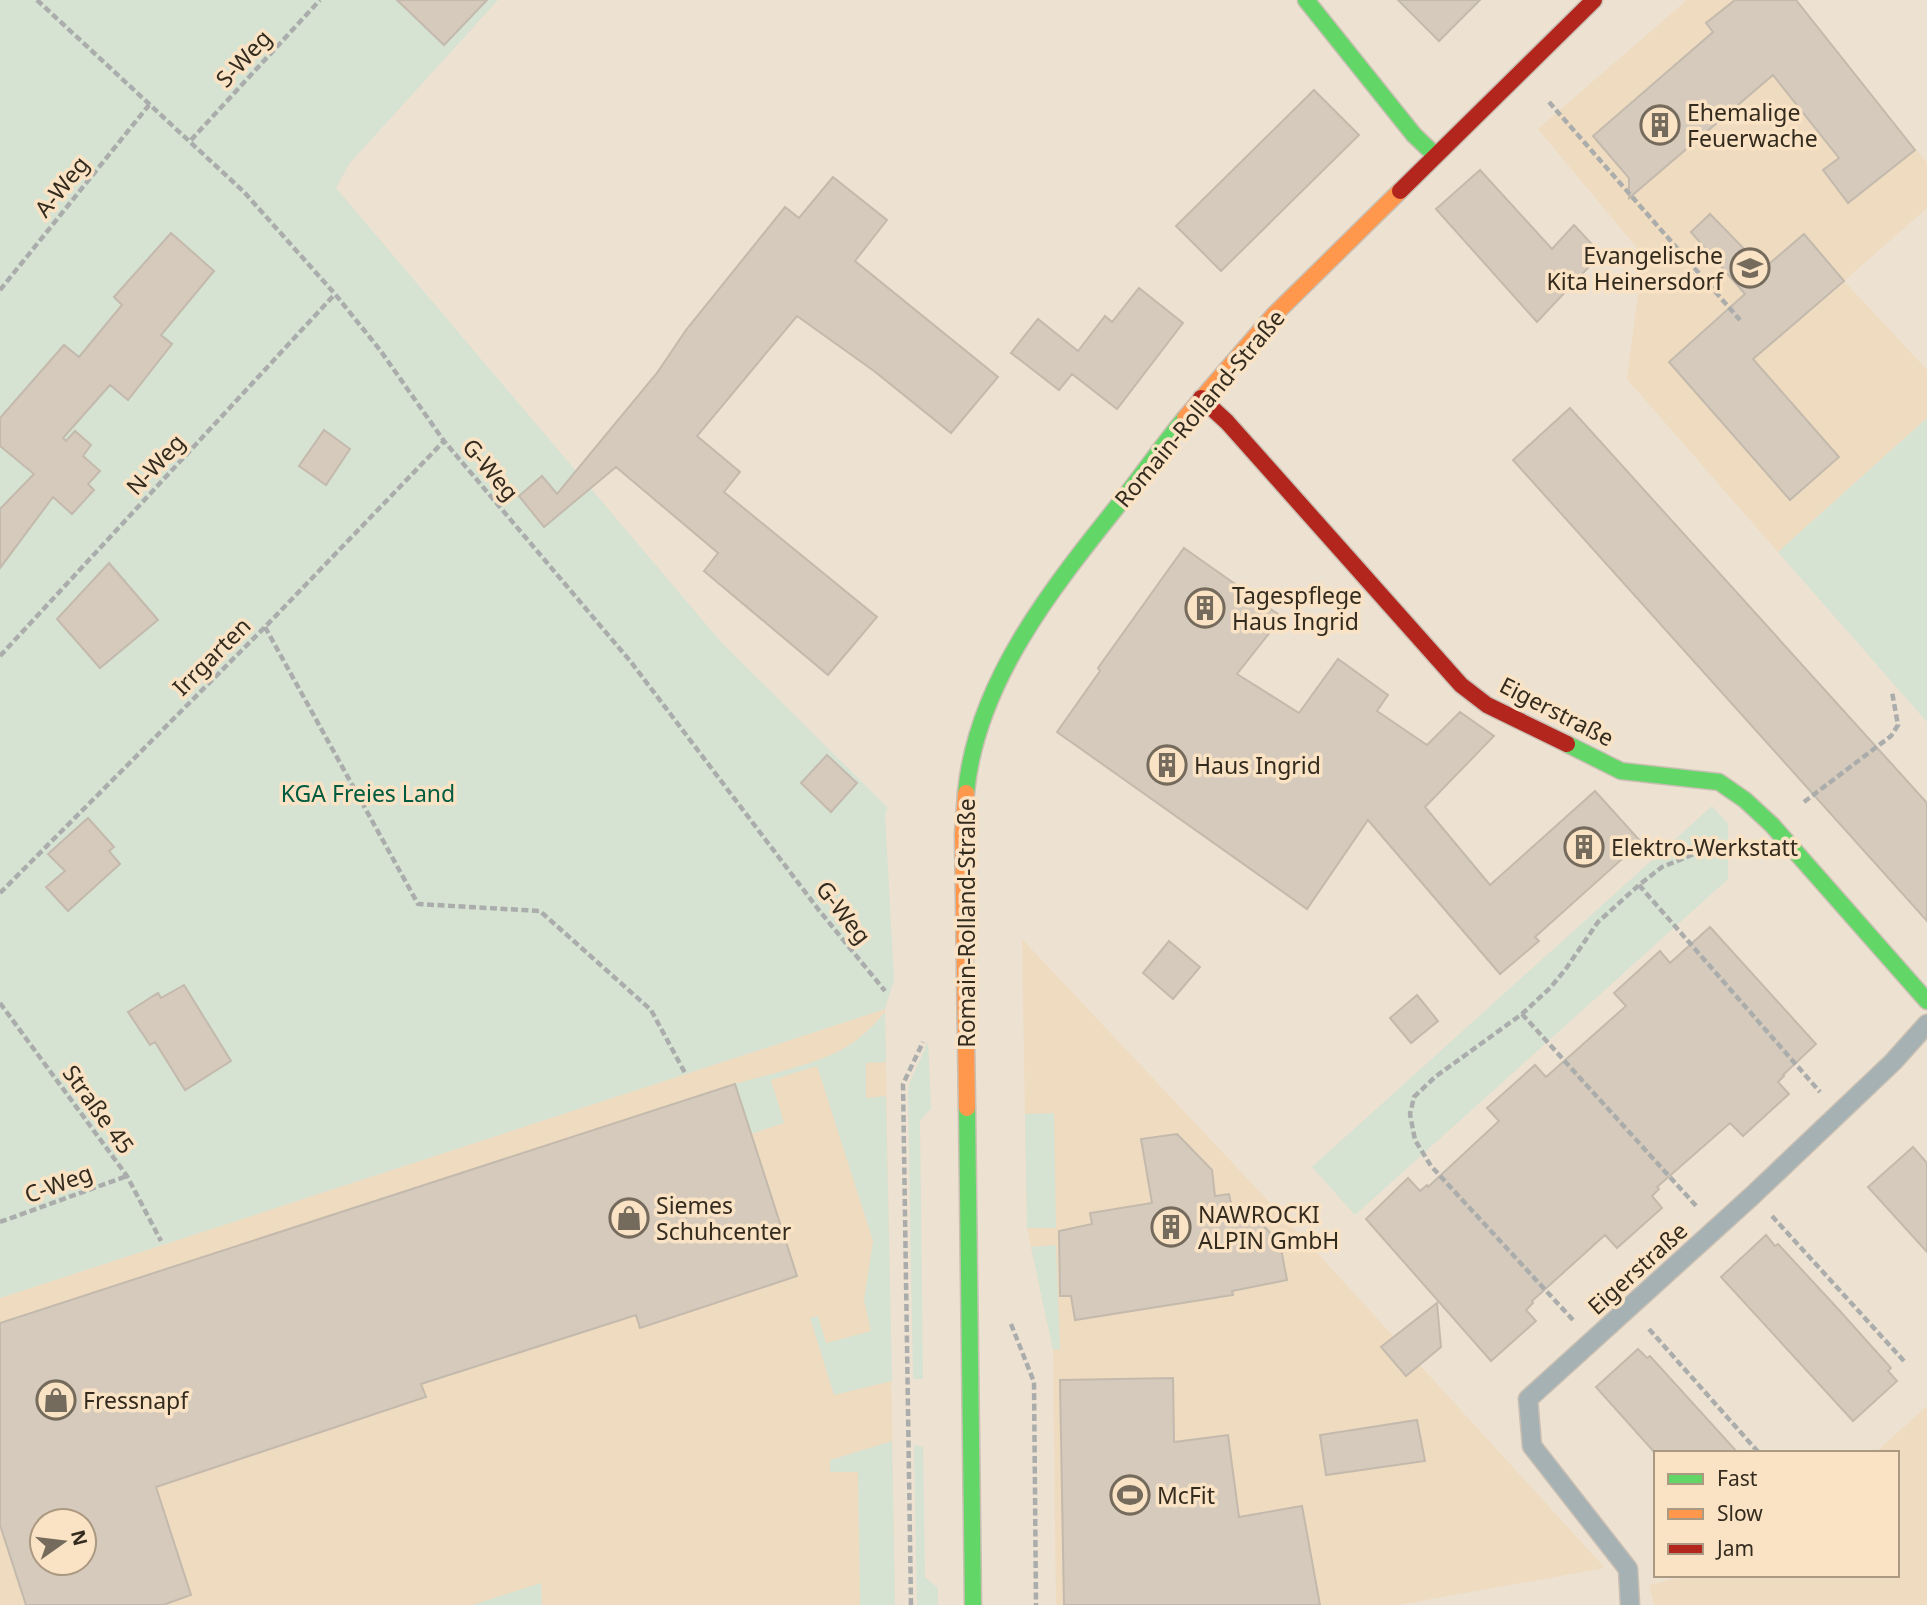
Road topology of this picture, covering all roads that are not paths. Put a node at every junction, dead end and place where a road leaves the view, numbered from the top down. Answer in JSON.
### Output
{"nodes":[{"id":1,"x":1306,"y":0,"type":"edge"},
{"id":2,"x":1594,"y":0,"type":"edge"},
{"id":3,"x":1435,"y":155,"type":"junction"},
{"id":4,"x":1201,"y":398,"type":"junction"},
{"id":5,"x":1927,"y":1001,"type":"edge"},
{"id":6,"x":1927,"y":1024,"type":"edge"},
{"id":7,"x":973,"y":1605,"type":"edge"},
{"id":8,"x":1630,"y":1605,"type":"edge"}],
"edges":[{"from":1,"to":3,"type":"main road"},
{"from":2,"to":3,"type":"main road","name":"Romain-Rolland-Straße"},
{"from":3,"to":4,"type":"main road","name":"Romain-Rolland-Straße"},
{"from":4,"to":5,"type":"main road","name":"Eigerstraße"},
{"from":4,"to":7,"type":"main road","name":"Romain-Rolland-Straße"},
{"from":6,"to":8,"type":"lane","name":"Eigerstraße"}]}
